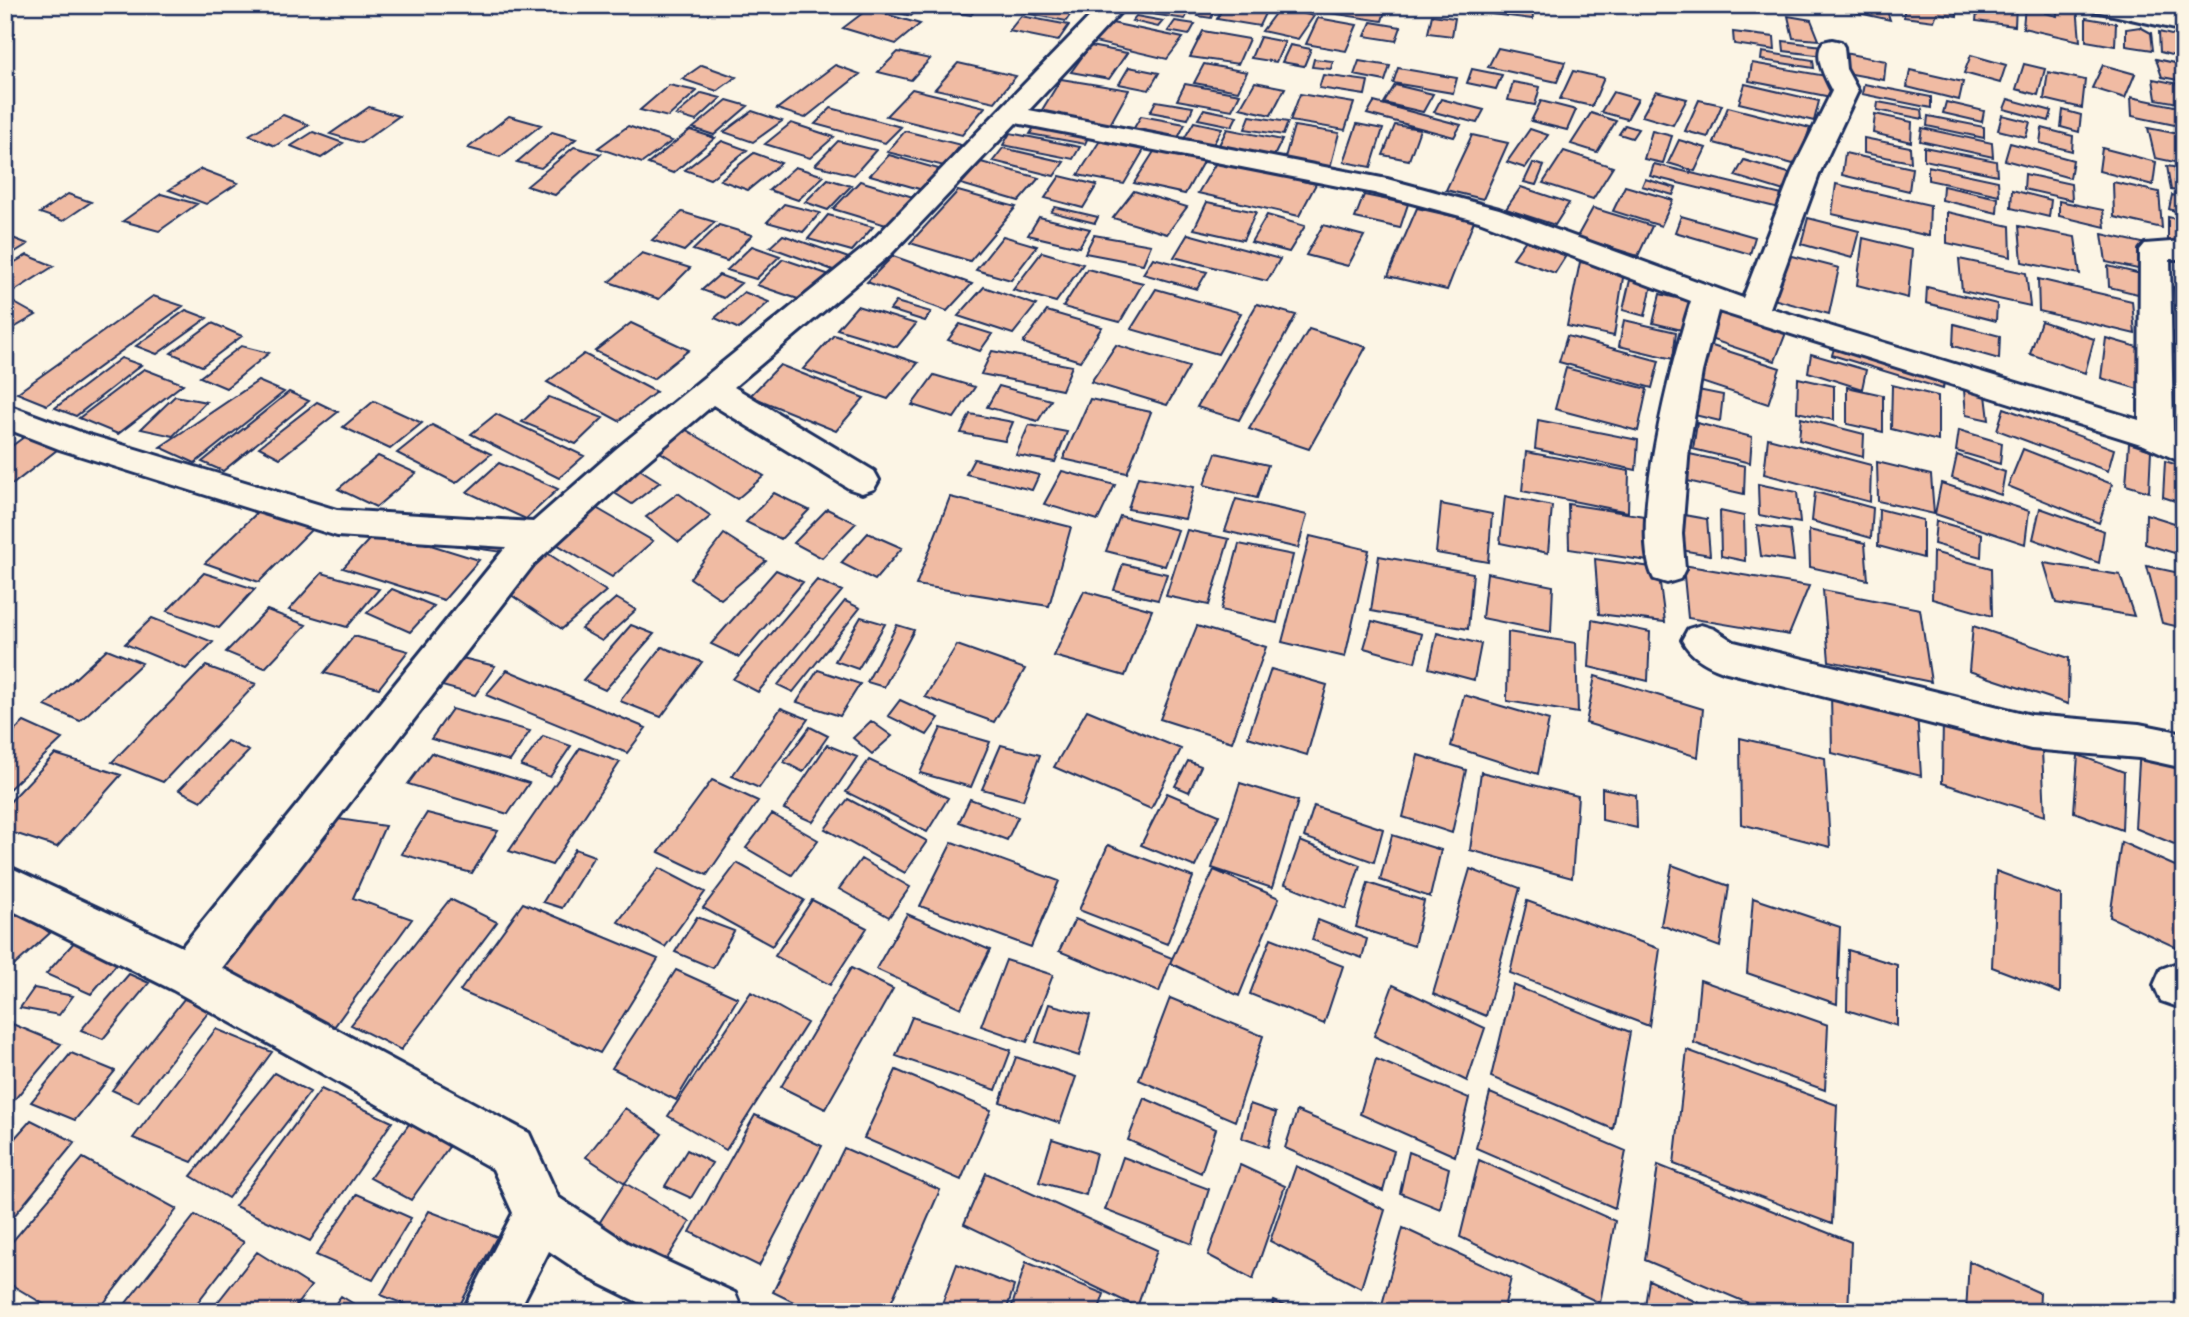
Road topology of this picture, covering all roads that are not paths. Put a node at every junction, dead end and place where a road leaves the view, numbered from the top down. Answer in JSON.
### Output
{"nodes":[{"id":1,"x":1115,"y":5,"type":"edge"},
{"id":2,"x":2099,"y":5,"type":"edge"},
{"id":3,"x":2184,"y":24,"type":"edge"},
{"id":4,"x":1832,"y":47,"type":"dead end"},
{"id":5,"x":1011,"y":114,"type":"junction"},
{"id":6,"x":2184,"y":250,"type":"edge"},
{"id":7,"x":1707,"y":297,"type":"junction"},
{"id":8,"x":1753,"y":313,"type":"junction"},
{"id":9,"x":712,"y":389,"type":"junction"},
{"id":10,"x":5,"y":415,"type":"edge"},
{"id":11,"x":2156,"y":437,"type":"junction"},
{"id":12,"x":2184,"y":451,"type":"edge"},
{"id":13,"x":862,"y":480,"type":"dead end"},
{"id":14,"x":541,"y":536,"type":"junction"},
{"id":15,"x":1667,"y":569,"type":"dead end"},
{"id":16,"x":1701,"y":640,"type":"dead end"},
{"id":17,"x":2184,"y":751,"type":"edge"},
{"id":18,"x":5,"y":885,"type":"edge"},
{"id":19,"x":189,"y":974,"type":"junction"},
{"id":20,"x":540,"y":1215,"type":"junction"},
{"id":21,"x":489,"y":1312,"type":"edge"},
{"id":22,"x":716,"y":1312,"type":"edge"}],
"edges":[{"from":1,"to":5,"type":"street"},
{"from":2,"to":3,"type":"street"},
{"from":4,"to":8,"type":"street"},
{"from":5,"to":7,"type":"street"},
{"from":5,"to":9,"type":"street"},
{"from":6,"to":11,"type":"street"},
{"from":7,"to":8,"type":"street"},
{"from":7,"to":15,"type":"street"},
{"from":8,"to":11,"type":"street"},
{"from":9,"to":13,"type":"street"},
{"from":9,"to":14,"type":"street"},
{"from":10,"to":14,"type":"street"},
{"from":11,"to":12,"type":"street"},
{"from":14,"to":19,"type":"street"},
{"from":16,"to":17,"type":"street"},
{"from":18,"to":19,"type":"street"},
{"from":19,"to":20,"type":"street"},
{"from":20,"to":21,"type":"street"},
{"from":20,"to":22,"type":"street"}]}
